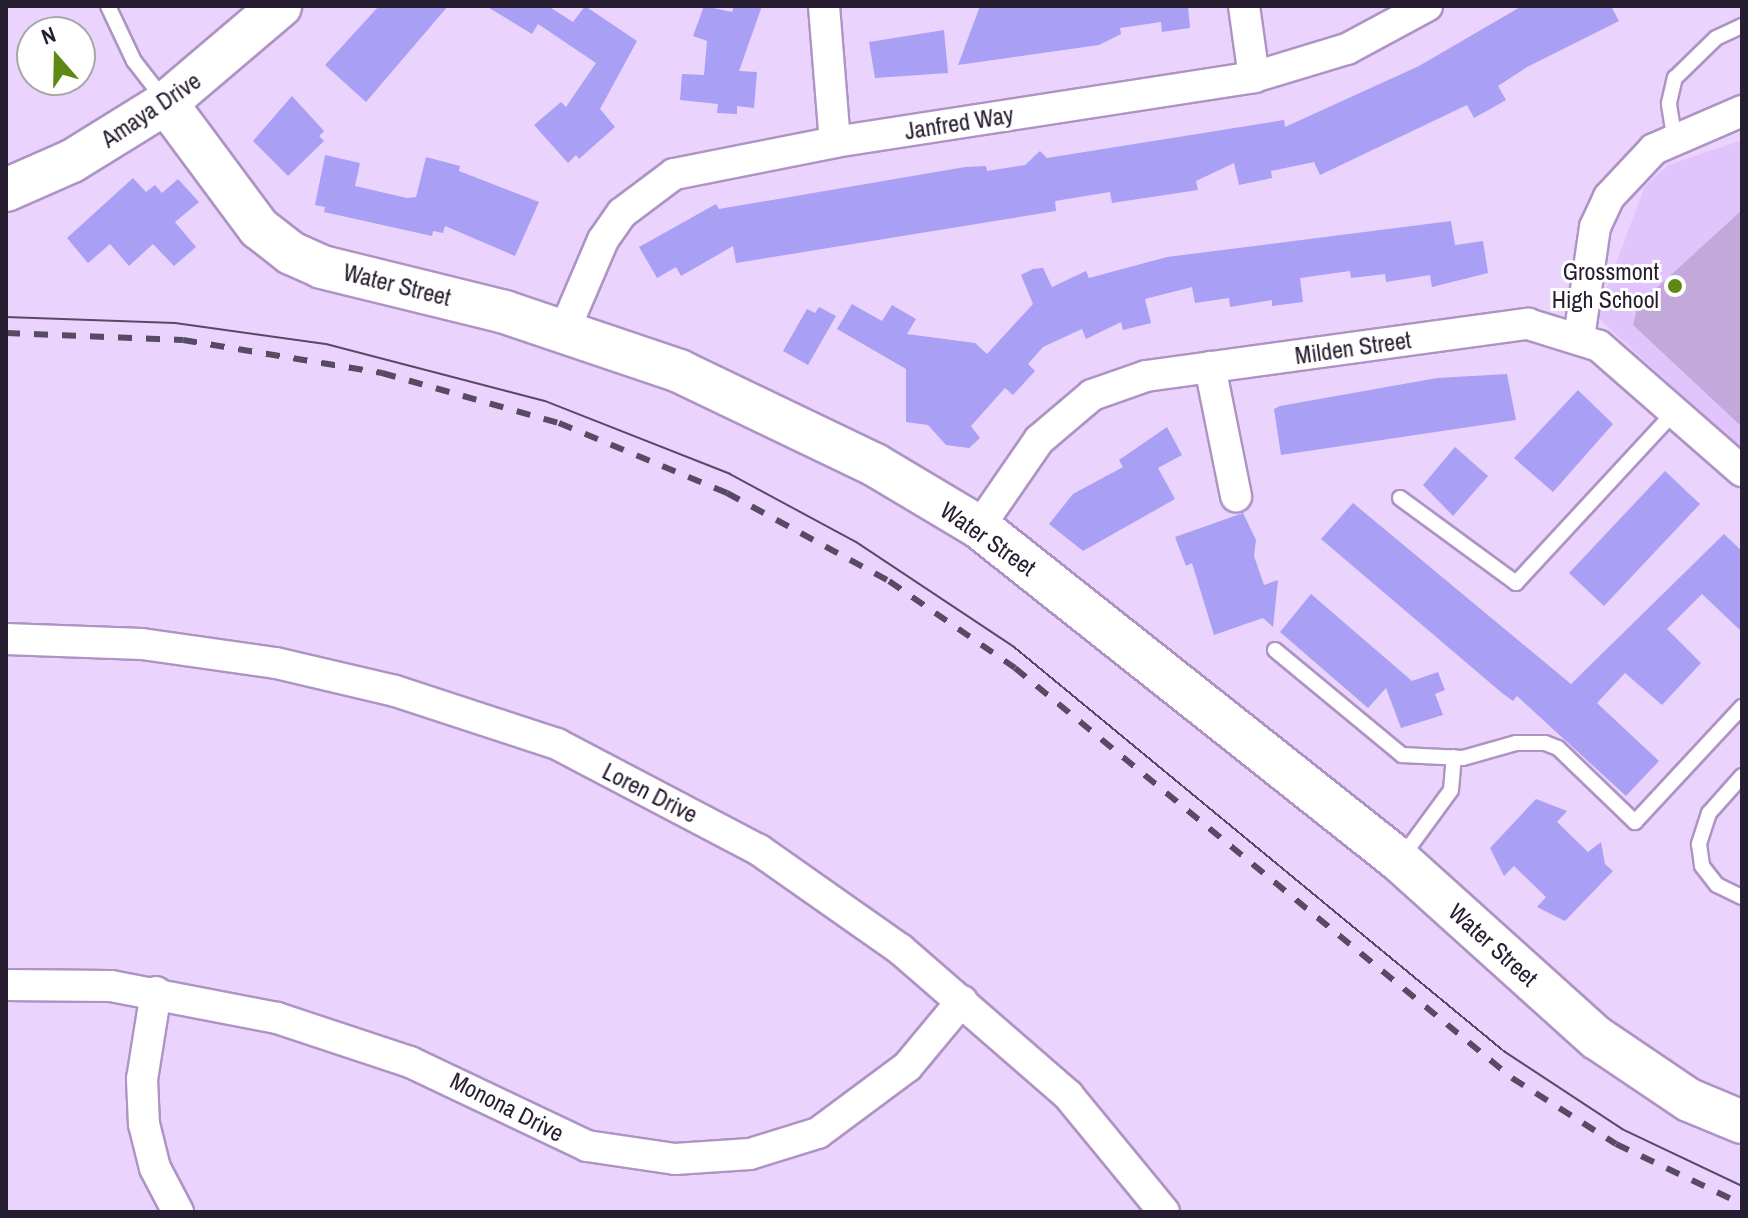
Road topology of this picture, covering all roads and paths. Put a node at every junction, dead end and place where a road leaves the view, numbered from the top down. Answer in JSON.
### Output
{"nodes":[{"id":1,"x":108,"y":6,"type":"edge"},
{"id":2,"x":280,"y":6,"type":"edge"},
{"id":3,"x":824,"y":6,"type":"edge"},
{"id":4,"x":1244,"y":6,"type":"edge"},
{"id":5,"x":1427,"y":6,"type":"edge"},
{"id":6,"x":1742,"y":26,"type":"edge"},
{"id":7,"x":1254,"y":77,"type":"junction"},
{"id":8,"x":166,"y":103,"type":"junction"},
{"id":9,"x":1742,"y":111,"type":"edge"},
{"id":10,"x":1674,"y":136,"type":"junction"},
{"id":11,"x":835,"y":142,"type":"junction"},
{"id":12,"x":6,"y":190,"type":"edge"},
{"id":13,"x":564,"y":331,"type":"junction"},
{"id":14,"x":1579,"y":338,"type":"junction"},
{"id":15,"x":1210,"y":367,"type":"junction"},
{"id":16,"x":1676,"y":411,"type":"junction"},
{"id":17,"x":1742,"y":471,"type":"edge"},
{"id":18,"x":1236,"y":496,"type":"dead end"},
{"id":19,"x":1400,"y":498,"type":"dead end"},
{"id":20,"x":979,"y":527,"type":"junction"},
{"id":21,"x":6,"y":639,"type":"edge"},
{"id":22,"x":1275,"y":650,"type":"dead end"},
{"id":23,"x":1742,"y":707,"type":"edge"},
{"id":24,"x":1454,"y":757,"type":"junction"},
{"id":25,"x":1742,"y":776,"type":"edge"},
{"id":26,"x":1399,"y":860,"type":"junction"},
{"id":27,"x":1742,"y":897,"type":"edge"},
{"id":28,"x":6,"y":985,"type":"edge"},
{"id":29,"x":156,"y":992,"type":"junction"},
{"id":30,"x":962,"y":1001,"type":"junction"},
{"id":31,"x":1742,"y":1122,"type":"edge"},
{"id":32,"x":178,"y":1212,"type":"edge"},
{"id":33,"x":1164,"y":1212,"type":"edge"}],
"edges":[{"from":1,"to":8,"type":"lane"},
{"from":2,"to":8,"type":"street","name":"Amaya Drive"},
{"from":3,"to":11,"type":"street"},
{"from":4,"to":7,"type":"street"},
{"from":5,"to":7,"type":"street","name":"Janfred Way"},
{"from":6,"to":10,"type":"lane"},
{"from":7,"to":11,"type":"street","name":"Janfred Way"},
{"from":8,"to":12,"type":"street","name":"Amaya Drive"},
{"from":8,"to":13,"type":"street","name":"Water Street"},
{"from":9,"to":10,"type":"street"},
{"from":10,"to":14,"type":"street"},
{"from":11,"to":13,"type":"street","name":"Janfred Way"},
{"from":13,"to":20,"type":"street","name":"Water Street"},
{"from":14,"to":15,"type":"street","name":"Milden Street"},
{"from":14,"to":16,"type":"street","name":"Milden Street"},
{"from":15,"to":18,"type":"street"},
{"from":15,"to":20,"type":"street","name":"Milden Street"},
{"from":16,"to":17,"type":"street","name":"Milden Street"},
{"from":16,"to":19,"type":"lane"},
{"from":20,"to":26,"type":"street","name":"Water Street"},
{"from":21,"to":30,"type":"street","name":"Loren Drive"},
{"from":22,"to":24,"type":"lane"},
{"from":23,"to":24,"type":"lane"},
{"from":24,"to":26,"type":"lane"},
{"from":25,"to":27,"type":"lane"},
{"from":26,"to":31,"type":"street","name":"Water Street"},
{"from":28,"to":29,"type":"street","name":"Monona Drive"},
{"from":29,"to":30,"type":"street","name":"Monona Drive"},
{"from":29,"to":32,"type":"street"},
{"from":30,"to":33,"type":"street","name":"Loren Drive"}]}
